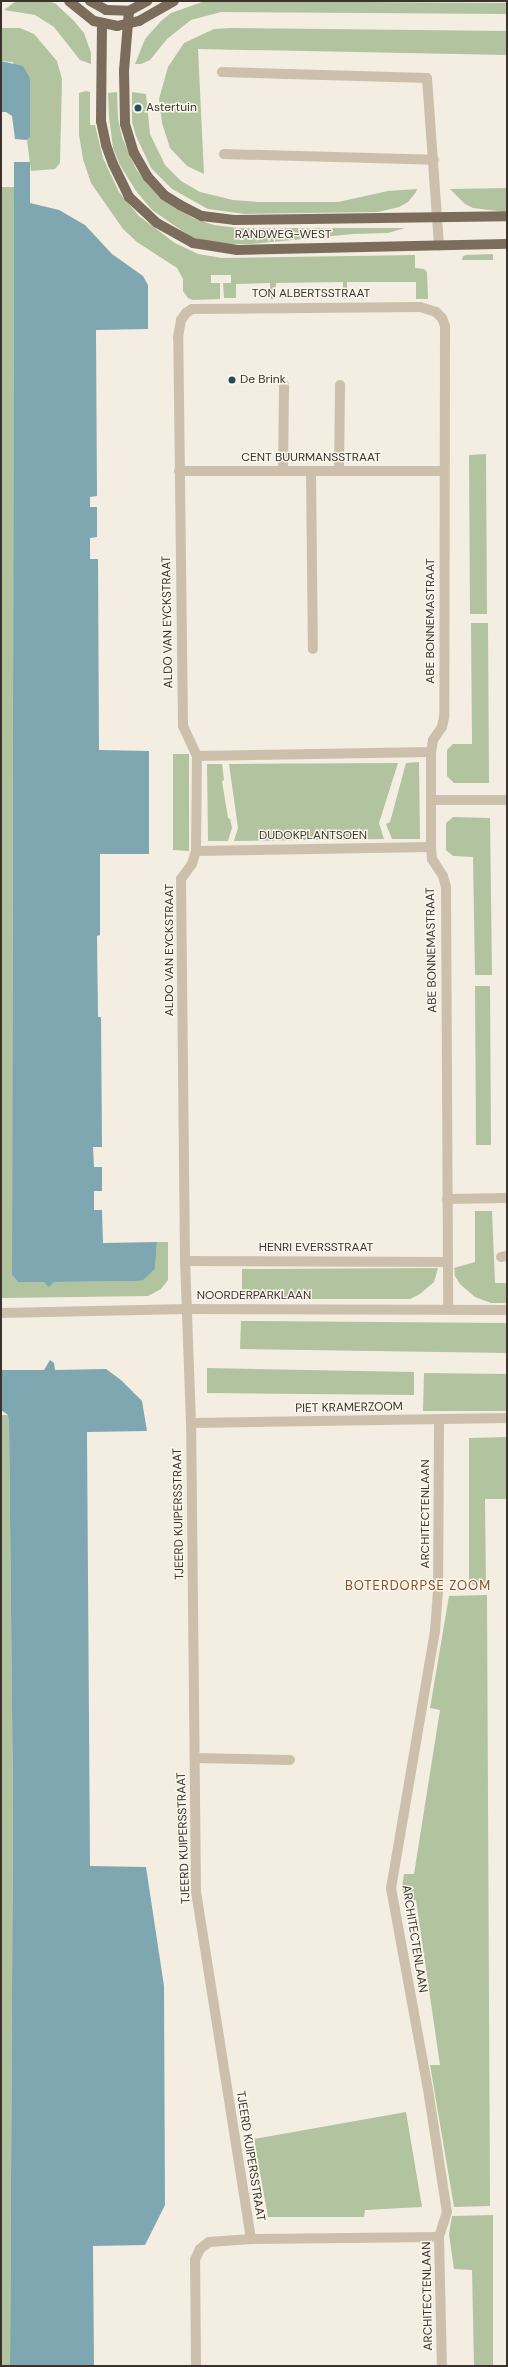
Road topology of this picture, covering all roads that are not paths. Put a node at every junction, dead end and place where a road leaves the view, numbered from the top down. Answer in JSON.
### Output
{"nodes":[{"id":1,"x":68,"y":1,"type":"edge"},
{"id":2,"x":90,"y":1,"type":"edge"},
{"id":3,"x":147,"y":1,"type":"edge"},
{"id":4,"x":171,"y":3,"type":"edge"},
{"id":5,"x":129,"y":11,"type":"junction"},
{"id":6,"x":102,"y":24,"type":"junction"},
{"id":7,"x":128,"y":25,"type":"junction"},
{"id":8,"x":222,"y":72,"type":"dead end"},
{"id":9,"x":224,"y":154,"type":"dead end"},
{"id":10,"x":434,"y":160,"type":"junction"},
{"id":11,"x":507,"y":216,"type":"edge"},
{"id":12,"x":438,"y":218,"type":"junction"},
{"id":13,"x":507,"y":244,"type":"edge"},
{"id":14,"x":439,"y":246,"type":"junction"},
{"id":15,"x":436,"y":312,"type":"joint"},
{"id":16,"x":186,"y":313,"type":"joint"},
{"id":17,"x":340,"y":384,"type":"dead end"},
{"id":18,"x":284,"y":385,"type":"dead end"},
{"id":19,"x":179,"y":471,"type":"junction"},
{"id":20,"x":283,"y":471,"type":"junction"},
{"id":21,"x":311,"y":471,"type":"junction"},
{"id":22,"x":339,"y":471,"type":"junction"},
{"id":23,"x":443,"y":471,"type":"junction"},
{"id":24,"x":313,"y":649,"type":"dead end"},
{"id":25,"x":431,"y":752,"type":"junction"},
{"id":26,"x":197,"y":756,"type":"junction"},
{"id":27,"x":431,"y":800,"type":"junction"},
{"id":28,"x":507,"y":800,"type":"edge"},
{"id":29,"x":431,"y":848,"type":"junction"},
{"id":30,"x":196,"y":851,"type":"junction"},
{"id":31,"x":507,"y":1198,"type":"edge"},
{"id":32,"x":447,"y":1199,"type":"junction"},
{"id":33,"x":185,"y":1261,"type":"junction"},
{"id":34,"x":448,"y":1262,"type":"junction"},
{"id":35,"x":187,"y":1309,"type":"junction"},
{"id":36,"x":448,"y":1309,"type":"junction"},
{"id":37,"x":507,"y":1310,"type":"edge"},
{"id":38,"x":1,"y":1313,"type":"edge"},
{"id":39,"x":507,"y":1418,"type":"edge"},
{"id":40,"x":439,"y":1420,"type":"junction"},
{"id":41,"x":191,"y":1423,"type":"junction"},
{"id":42,"x":195,"y":1758,"type":"junction"},
{"id":43,"x":290,"y":1760,"type":"dead end"},
{"id":44,"x":439,"y":2237,"type":"junction"},
{"id":45,"x":251,"y":2239,"type":"junction"},
{"id":46,"x":196,"y":2366,"type":"edge"},
{"id":47,"x":442,"y":2366,"type":"edge"}],
"edges":[{"from":1,"to":6,"type":"main road"},
{"from":2,"to":5,"type":"main road"},
{"from":3,"to":5,"type":"main road"},
{"from":4,"to":7,"type":"main road"},
{"from":5,"to":7,"type":"main road","name":"RANDWEG-WEST"},
{"from":6,"to":7,"type":"main road"},
{"from":6,"to":14,"type":"main road","name":"RANDWEG-WEST"},
{"from":7,"to":12,"type":"main road","name":"RANDWEG-WEST"},
{"from":8,"to":10,"type":"street"},
{"from":9,"to":10,"type":"street"},
{"from":10,"to":12,"type":"street"},
{"from":11,"to":12,"type":"main road","name":"RANDWEG-WEST"},
{"from":12,"to":14,"type":"street"},
{"from":13,"to":14,"type":"main road","name":"RANDWEG-WEST"},
{"from":15,"to":16,"type":"street","name":"TON ALBERTSSTRAAT"},
{"from":15,"to":23,"type":"street","name":"ABE BONNEMASTRAAT"},
{"from":16,"to":19,"type":"street","name":"ALDO VAN EYCKSTRAAT"},
{"from":17,"to":22,"type":"street"},
{"from":18,"to":20,"type":"street"},
{"from":19,"to":20,"type":"street","name":"CENT BUURMANSSTRAAT"},
{"from":19,"to":26,"type":"street","name":"ALDO VAN EYCKSTRAAT"},
{"from":20,"to":21,"type":"street","name":"CENT BUURMANSSTRAAT"},
{"from":21,"to":22,"type":"street","name":"CENT BUURMANSSTRAAT"},
{"from":21,"to":24,"type":"street"},
{"from":22,"to":23,"type":"street","name":"CENT BUURMANSSTRAAT"},
{"from":23,"to":25,"type":"street","name":"ABE BONNEMASTRAAT"},
{"from":25,"to":26,"type":"street"},
{"from":25,"to":27,"type":"street","name":"ABE BONNEMASTRAAT"},
{"from":26,"to":30,"type":"street","name":"ALDO VAN EYCKSTRAAT"},
{"from":27,"to":28,"type":"street"},
{"from":27,"to":29,"type":"street","name":"ABE BONNEMASTRAAT"},
{"from":29,"to":30,"type":"street","name":"DUDOKPLANTSOEN"},
{"from":29,"to":32,"type":"street","name":"ABE BONNEMASTRAAT"},
{"from":30,"to":33,"type":"street","name":"ALDO VAN EYCKSTRAAT"},
{"from":31,"to":32,"type":"street"},
{"from":32,"to":34,"type":"street","name":"ABE BONNEMASTRAAT"},
{"from":33,"to":34,"type":"street","name":"HENRI EVERSSTRAAT"},
{"from":33,"to":35,"type":"street","name":"ALDO VAN EYCKSTRAAT"},
{"from":34,"to":36,"type":"street","name":"ABE BONNEMASTRAAT"},
{"from":35,"to":36,"type":"street","name":"NOORDERPARKLAAN"},
{"from":35,"to":38,"type":"street","name":"NOORDERPARKLAAN"},
{"from":35,"to":41,"type":"street","name":"TJEERD KUIPERSSTRAAT"},
{"from":36,"to":37,"type":"street","name":"NOORDERPARKLAAN"},
{"from":39,"to":40,"type":"street","name":"PIET KRAMERZOOM"},
{"from":40,"to":41,"type":"street","name":"PIET KRAMERZOOM"},
{"from":40,"to":44,"type":"street","name":"ARCHITECTENLAAN"},
{"from":41,"to":42,"type":"street","name":"TJEERD KUIPERSSTRAAT"},
{"from":42,"to":43,"type":"street"},
{"from":42,"to":45,"type":"street","name":"TJEERD KUIPERSSTRAAT"},
{"from":44,"to":45,"type":"street"},
{"from":44,"to":47,"type":"street","name":"ARCHITECTENLAAN"},
{"from":45,"to":46,"type":"street","name":"TJEERD KUIPERSSTRAAT"}]}
